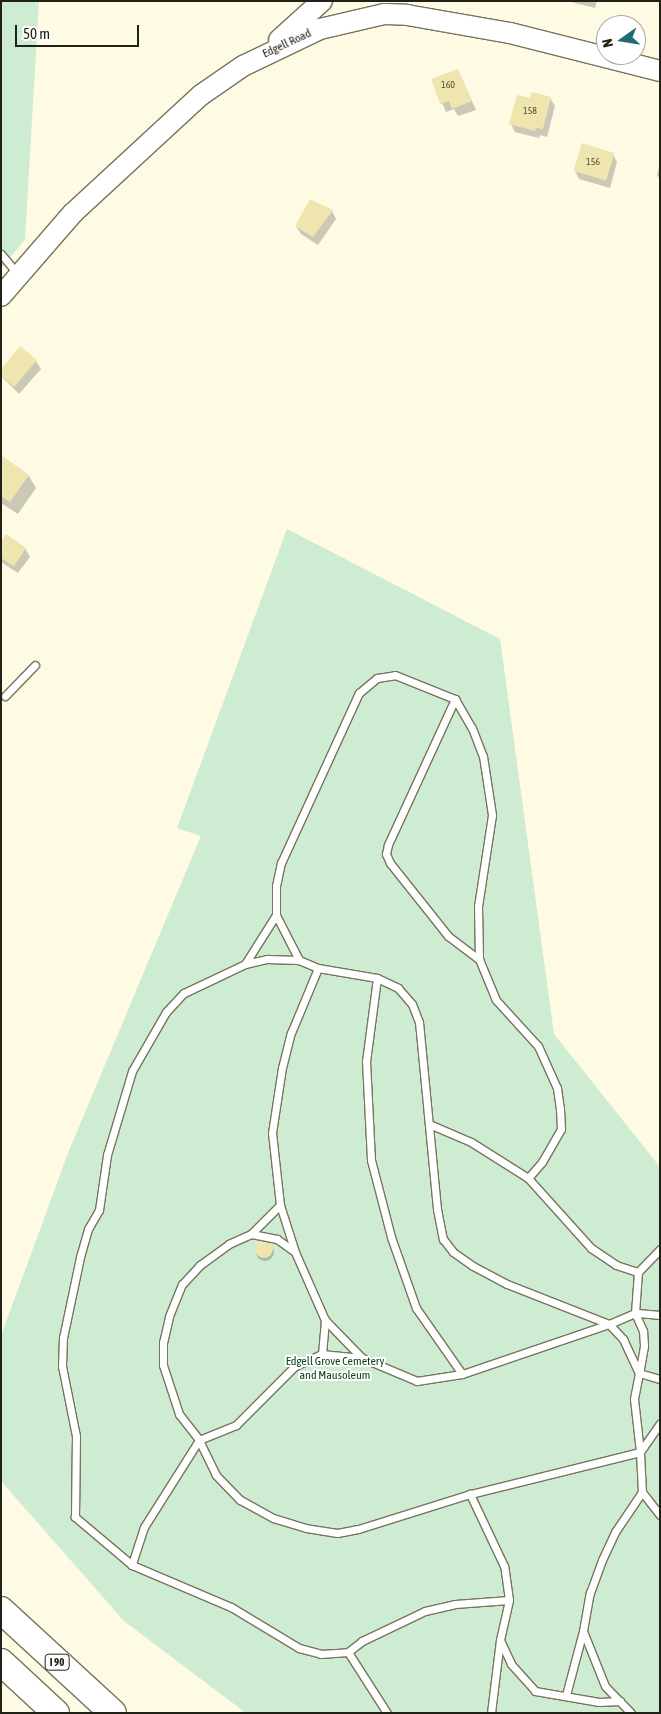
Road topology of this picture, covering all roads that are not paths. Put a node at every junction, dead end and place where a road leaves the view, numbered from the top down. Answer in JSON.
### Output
{"nodes":[{"id":1,"x":322,"y":1,"type":"edge"},
{"id":2,"x":382,"y":8,"type":"edge"},
{"id":3,"x":265,"y":53,"type":"junction"},
{"id":4,"x":660,"y":71,"type":"edge"},
{"id":5,"x":1,"y":254,"type":"edge"},
{"id":6,"x":18,"y":274,"type":"junction"},
{"id":7,"x":1,"y":296,"type":"edge"},
{"id":8,"x":35,"y":665,"type":"dead end"},
{"id":9,"x":3,"y":697,"type":"edge"},
{"id":10,"x":455,"y":699,"type":"junction"},
{"id":11,"x":276,"y":915,"type":"junction"},
{"id":12,"x":478,"y":959,"type":"junction"},
{"id":13,"x":299,"y":960,"type":"junction"},
{"id":14,"x":245,"y":964,"type":"junction"},
{"id":15,"x":318,"y":968,"type":"junction"},
{"id":16,"x":377,"y":978,"type":"junction"},
{"id":17,"x":429,"y":1124,"type":"junction"},
{"id":18,"x":528,"y":1178,"type":"junction"},
{"id":19,"x":280,"y":1205,"type":"junction"},
{"id":20,"x":251,"y":1234,"type":"junction"},
{"id":21,"x":660,"y":1249,"type":"edge"},
{"id":22,"x":295,"y":1252,"type":"junction"},
{"id":23,"x":638,"y":1272,"type":"junction"},
{"id":24,"x":635,"y":1313,"type":"junction"},
{"id":25,"x":660,"y":1314,"type":"edge"},
{"id":26,"x":325,"y":1320,"type":"junction"},
{"id":27,"x":609,"y":1324,"type":"junction"},
{"id":28,"x":322,"y":1354,"type":"junction"},
{"id":29,"x":362,"y":1358,"type":"junction"},
{"id":30,"x":639,"y":1373,"type":"junction"},
{"id":31,"x":462,"y":1374,"type":"junction"},
{"id":32,"x":660,"y":1379,"type":"edge"},
{"id":33,"x":660,"y":1423,"type":"edge"},
{"id":34,"x":199,"y":1440,"type":"junction"},
{"id":35,"x":640,"y":1452,"type":"junction"},
{"id":36,"x":642,"y":1492,"type":"junction"},
{"id":37,"x":470,"y":1494,"type":"junction"},
{"id":38,"x":660,"y":1515,"type":"edge"},
{"id":39,"x":132,"y":1565,"type":"junction"},
{"id":40,"x":509,"y":1600,"type":"junction"},
{"id":41,"x":1,"y":1610,"type":"edge"},
{"id":42,"x":583,"y":1631,"type":"junction"},
{"id":43,"x":500,"y":1640,"type":"junction"},
{"id":44,"x":348,"y":1652,"type":"junction"},
{"id":45,"x":1,"y":1662,"type":"edge"},
{"id":46,"x":566,"y":1695,"type":"junction"},
{"id":47,"x":620,"y":1701,"type":"junction"},
{"id":48,"x":56,"y":1713,"type":"edge"},
{"id":49,"x":114,"y":1713,"type":"edge"},
{"id":50,"x":387,"y":1713,"type":"edge"},
{"id":51,"x":491,"y":1713,"type":"edge"},
{"id":52,"x":631,"y":1713,"type":"edge"}],
"edges":[{"from":1,"to":3,"type":"main road"},
{"from":2,"to":3,"type":"main road","name":"Edgell Road"},
{"from":2,"to":4,"type":"main road","name":"Edgell Road"},
{"from":3,"to":6,"type":"main road","name":"Edgell Road"},
{"from":5,"to":6,"type":"lane"},
{"from":6,"to":7,"type":"main road","name":"Edgell Road"},
{"from":8,"to":9,"type":"lane"},
{"from":10,"to":11,"type":"lane"},
{"from":10,"to":12,"type":"lane"},
{"from":10,"to":12,"type":"lane"},
{"from":11,"to":13,"type":"lane"},
{"from":11,"to":14,"type":"lane"},
{"from":12,"to":18,"type":"lane"},
{"from":13,"to":14,"type":"lane"},
{"from":13,"to":15,"type":"lane"},
{"from":14,"to":39,"type":"lane"},
{"from":15,"to":16,"type":"lane"},
{"from":15,"to":19,"type":"lane"},
{"from":16,"to":17,"type":"lane"},
{"from":16,"to":31,"type":"lane"},
{"from":17,"to":18,"type":"lane"},
{"from":17,"to":27,"type":"lane"},
{"from":18,"to":23,"type":"lane"},
{"from":19,"to":20,"type":"lane"},
{"from":19,"to":22,"type":"lane"},
{"from":20,"to":22,"type":"lane"},
{"from":20,"to":34,"type":"lane"},
{"from":21,"to":23,"type":"lane"},
{"from":22,"to":26,"type":"lane"},
{"from":23,"to":24,"type":"lane"},
{"from":24,"to":25,"type":"lane"},
{"from":24,"to":27,"type":"lane"},
{"from":24,"to":30,"type":"lane"},
{"from":26,"to":28,"type":"lane"},
{"from":26,"to":29,"type":"lane"},
{"from":27,"to":30,"type":"lane"},
{"from":27,"to":31,"type":"lane"},
{"from":28,"to":29,"type":"lane"},
{"from":28,"to":34,"type":"lane"},
{"from":29,"to":31,"type":"lane"},
{"from":30,"to":32,"type":"lane"},
{"from":30,"to":35,"type":"lane"},
{"from":33,"to":35,"type":"lane"},
{"from":34,"to":37,"type":"lane"},
{"from":34,"to":39,"type":"lane"},
{"from":35,"to":36,"type":"lane"},
{"from":35,"to":37,"type":"lane"},
{"from":36,"to":38,"type":"lane"},
{"from":36,"to":42,"type":"lane"},
{"from":37,"to":40,"type":"lane"},
{"from":39,"to":44,"type":"lane"},
{"from":40,"to":43,"type":"lane"},
{"from":40,"to":44,"type":"lane"},
{"from":41,"to":49,"type":"highway","number":"I 90"},
{"from":42,"to":46,"type":"lane"},
{"from":42,"to":47,"type":"lane"},
{"from":43,"to":46,"type":"lane"},
{"from":43,"to":51,"type":"lane"},
{"from":44,"to":50,"type":"lane"},
{"from":45,"to":48,"type":"highway"},
{"from":46,"to":47,"type":"lane"},
{"from":47,"to":52,"type":"lane"}]}
